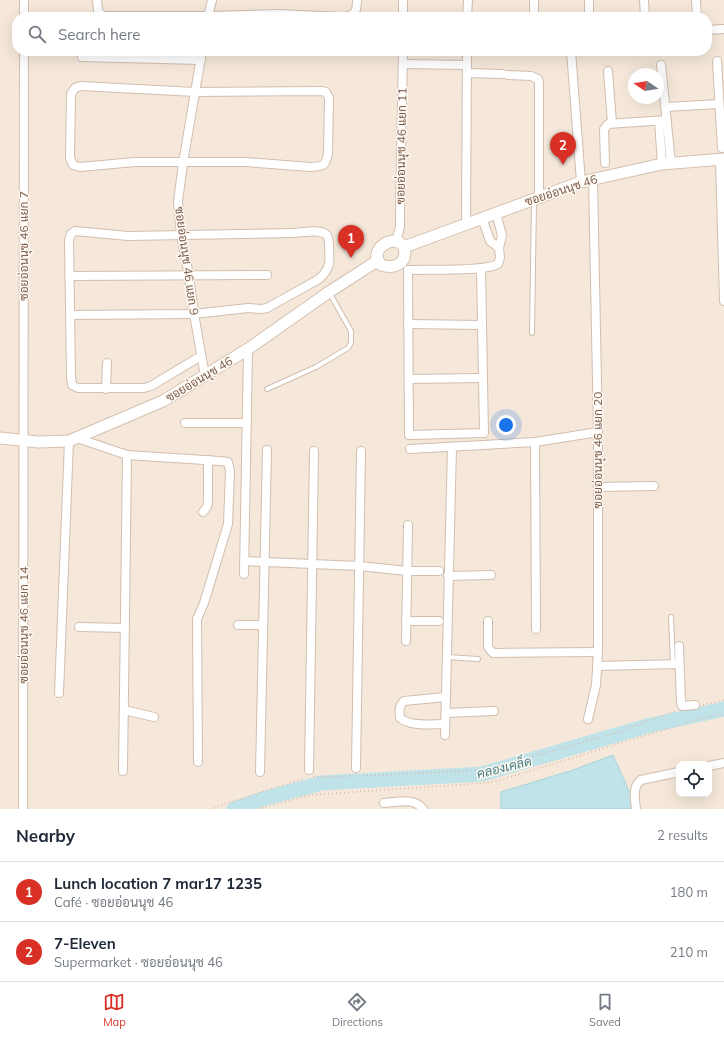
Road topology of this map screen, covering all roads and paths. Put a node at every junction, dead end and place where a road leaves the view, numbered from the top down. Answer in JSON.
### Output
{"nodes":[{"id":1,"x":24,"y":0,"type":"edge"},
{"id":2,"x":97,"y":0,"type":"edge"},
{"id":3,"x":212,"y":0,"type":"edge"},
{"id":4,"x":357,"y":0,"type":"edge"},
{"id":5,"x":403,"y":0,"type":"edge"},
{"id":6,"x":468,"y":0,"type":"edge"},
{"id":7,"x":534,"y":0,"type":"edge"},
{"id":8,"x":588,"y":0,"type":"edge"},
{"id":9,"x":644,"y":0,"type":"edge"},
{"id":10,"x":696,"y":0,"type":"edge"},
{"id":11,"x":24,"y":12,"type":"edge"},
{"id":12,"x":99,"y":12,"type":"edge"},
{"id":13,"x":209,"y":12,"type":"edge"},
{"id":14,"x":355,"y":12,"type":"edge"},
{"id":15,"x":403,"y":12,"type":"edge"},
{"id":16,"x":467,"y":12,"type":"edge"},
{"id":17,"x":534,"y":12,"type":"edge"},
{"id":18,"x":589,"y":12,"type":"edge"},
{"id":19,"x":645,"y":12,"type":"edge"},
{"id":20,"x":697,"y":12,"type":"edge"},
{"id":21,"x":724,"y":29,"type":"edge"},
{"id":22,"x":712,"y":30,"type":"edge"},
{"id":23,"x":24,"y":56,"type":"edge"},
{"id":24,"x":201,"y":56,"type":"edge"},
{"id":25,"x":403,"y":56,"type":"edge"},
{"id":26,"x":467,"y":56,"type":"edge"},
{"id":27,"x":571,"y":56,"type":"edge"},
{"id":28,"x":82,"y":57,"type":"dead end"},
{"id":29,"x":201,"y":60,"type":"junction"},
{"id":30,"x":717,"y":61,"type":"dead end"},
{"id":31,"x":403,"y":64,"type":"junction"},
{"id":32,"x":661,"y":65,"type":"dead end"},
{"id":33,"x":467,"y":69,"type":"junction"},
{"id":34,"x":608,"y":71,"type":"dead end"},
{"id":35,"x":195,"y":92,"type":"junction"},
{"id":36,"x":719,"y":104,"type":"junction"},
{"id":37,"x":666,"y":107,"type":"junction"},
{"id":38,"x":663,"y":120,"type":"junction"},
{"id":39,"x":612,"y":123,"type":"junction"},
{"id":40,"x":722,"y":155,"type":"edge"},
{"id":41,"x":183,"y":163,"type":"junction"},
{"id":42,"x":605,"y":163,"type":"dead end"},
{"id":43,"x":666,"y":164,"type":"junction"},
{"id":44,"x":593,"y":179,"type":"junction"},
{"id":45,"x":581,"y":182,"type":"junction"},
{"id":46,"x":537,"y":198,"type":"junction"},
{"id":47,"x":496,"y":213,"type":"junction"},
{"id":48,"x":482,"y":218,"type":"junction"},
{"id":49,"x":466,"y":224,"type":"junction"},
{"id":50,"x":181,"y":235,"type":"junction"},
{"id":51,"x":400,"y":244,"type":"junction"},
{"id":52,"x":499,"y":248,"type":"junction"},
{"id":53,"x":377,"y":261,"type":"junction"},
{"id":54,"x":481,"y":268,"type":"junction"},
{"id":55,"x":267,"y":275,"type":"dead end"},
{"id":56,"x":69,"y":276,"type":"junction"},
{"id":57,"x":189,"y":276,"type":"junction"},
{"id":58,"x":329,"y":292,"type":"junction"},
{"id":59,"x":724,"y":301,"type":"edge"},
{"id":60,"x":194,"y":314,"type":"junction"},
{"id":61,"x":70,"y":315,"type":"junction"},
{"id":62,"x":408,"y":324,"type":"junction"},
{"id":63,"x":482,"y":325,"type":"junction"},
{"id":64,"x":532,"y":333,"type":"dead end"},
{"id":65,"x":248,"y":349,"type":"junction"},
{"id":66,"x":201,"y":356,"type":"junction"},
{"id":67,"x":107,"y":363,"type":"dead end"},
{"id":68,"x":205,"y":376,"type":"junction"},
{"id":69,"x":483,"y":378,"type":"junction"},
{"id":70,"x":408,"y":379,"type":"junction"},
{"id":71,"x":106,"y":389,"type":"junction"},
{"id":72,"x":267,"y":389,"type":"dead end"},
{"id":73,"x":185,"y":423,"type":"dead end"},
{"id":74,"x":247,"y":423,"type":"junction"},
{"id":75,"x":598,"y":432,"type":"junction"},
{"id":76,"x":0,"y":438,"type":"edge"},
{"id":77,"x":73,"y":439,"type":"junction"},
{"id":78,"x":23,"y":441,"type":"junction"},
{"id":79,"x":535,"y":442,"type":"junction"},
{"id":80,"x":452,"y":447,"type":"junction"},
{"id":81,"x":410,"y":449,"type":"dead end"},
{"id":82,"x":267,"y":450,"type":"dead end"},
{"id":83,"x":314,"y":451,"type":"dead end"},
{"id":84,"x":361,"y":451,"type":"dead end"},
{"id":85,"x":127,"y":455,"type":"junction"},
{"id":86,"x":208,"y":460,"type":"junction"},
{"id":87,"x":654,"y":486,"type":"dead end"},
{"id":88,"x":598,"y":487,"type":"junction"},
{"id":89,"x":204,"y":512,"type":"dead end"},
{"id":90,"x":408,"y":525,"type":"dead end"},
{"id":91,"x":244,"y":562,"type":"junction"},
{"id":92,"x":264,"y":562,"type":"junction"},
{"id":93,"x":312,"y":563,"type":"junction"},
{"id":94,"x":359,"y":566,"type":"junction"},
{"id":95,"x":407,"y":571,"type":"junction"},
{"id":96,"x":439,"y":571,"type":"dead end"},
{"id":97,"x":244,"y":574,"type":"dead end"},
{"id":98,"x":492,"y":575,"type":"dead end"},
{"id":99,"x":448,"y":576,"type":"junction"},
{"id":100,"x":671,"y":617,"type":"dead end"},
{"id":101,"x":406,"y":621,"type":"junction"},
{"id":102,"x":439,"y":621,"type":"dead end"},
{"id":103,"x":488,"y":621,"type":"dead end"},
{"id":104,"x":238,"y":625,"type":"dead end"},
{"id":105,"x":263,"y":625,"type":"junction"},
{"id":106,"x":79,"y":627,"type":"dead end"},
{"id":107,"x":125,"y":628,"type":"junction"},
{"id":108,"x":536,"y":629,"type":"dead end"},
{"id":109,"x":406,"y":641,"type":"dead end"},
{"id":110,"x":678,"y":646,"type":"dead end"},
{"id":111,"x":598,"y":652,"type":"junction"},
{"id":112,"x":447,"y":657,"type":"junction"},
{"id":113,"x":478,"y":659,"type":"dead end"},
{"id":114,"x":676,"y":664,"type":"junction"},
{"id":115,"x":597,"y":666,"type":"junction"},
{"id":116,"x":59,"y":693,"type":"dead end"},
{"id":117,"x":446,"y":697,"type":"junction"},
{"id":118,"x":724,"y":700,"type":"edge"},
{"id":119,"x":699,"y":705,"type":"joint"},
{"id":120,"x":124,"y":710,"type":"junction"},
{"id":121,"x":682,"y":710,"type":"dead end"},
{"id":122,"x":494,"y":711,"type":"dead end"},
{"id":123,"x":446,"y":713,"type":"junction"},
{"id":124,"x":724,"y":714,"type":"edge"},
{"id":125,"x":154,"y":717,"type":"dead end"},
{"id":126,"x":588,"y":720,"type":"dead end"},
{"id":127,"x":445,"y":724,"type":"junction"},
{"id":128,"x":445,"y":735,"type":"dead end"},
{"id":129,"x":198,"y":762,"type":"dead end"},
{"id":130,"x":724,"y":763,"type":"edge"},
{"id":131,"x":712,"y":765,"type":"edge"},
{"id":132,"x":356,"y":768,"type":"dead end"},
{"id":133,"x":124,"y":771,"type":"dead end"},
{"id":134,"x":260,"y":772,"type":"dead end"},
{"id":135,"x":676,"y":773,"type":"edge"},
{"id":136,"x":308,"y":775,"type":"junction"},
{"id":137,"x":384,"y":803,"type":"dead end"},
{"id":138,"x":23,"y":809,"type":"edge"},
{"id":139,"x":210,"y":809,"type":"edge"},
{"id":140,"x":258,"y":809,"type":"edge"},
{"id":141,"x":423,"y":809,"type":"edge"},
{"id":142,"x":636,"y":809,"type":"edge"}],
"edges":[{"from":1,"to":11,"type":"street"},
{"from":2,"to":12,"type":"street"},
{"from":3,"to":13,"type":"street"},
{"from":4,"to":14,"type":"street"},
{"from":5,"to":15,"type":"street"},
{"from":6,"to":16,"type":"street"},
{"from":7,"to":17,"type":"street"},
{"from":8,"to":18,"type":"street"},
{"from":9,"to":19,"type":"street"},
{"from":10,"to":20,"type":"street"},
{"from":21,"to":22,"type":"street"},
{"from":23,"to":78,"type":"street","name":"ซอยอ่อนนุช 46 แยก 7"},
{"from":24,"to":29,"type":"street","name":"ซอยอ่อนนุช 46 แยก 9"},
{"from":25,"to":31,"type":"street","name":"ซอยอ่อนนุช 46 แยก 11"},
{"from":26,"to":33,"type":"street"},
{"from":27,"to":45,"type":"street"},
{"from":28,"to":29,"type":"street"},
{"from":29,"to":35,"type":"street","name":"ซอยอ่อนนุช 46 แยก 9"},
{"from":30,"to":36,"type":"street"},
{"from":31,"to":33,"type":"street"},
{"from":31,"to":51,"type":"street","name":"ซอยอ่อนนุช 46 แยก 11"},
{"from":32,"to":37,"type":"street"},
{"from":33,"to":46,"type":"street"},
{"from":33,"to":49,"type":"street"},
{"from":34,"to":39,"type":"street"},
{"from":35,"to":41,"type":"street","name":"ซอยอ่อนนุช 46 แยก 9"},
{"from":35,"to":41,"type":"street"},
{"from":35,"to":41,"type":"street"},
{"from":36,"to":37,"type":"street"},
{"from":36,"to":40,"type":"street"},
{"from":37,"to":38,"type":"street"},
{"from":38,"to":39,"type":"street"},
{"from":38,"to":43,"type":"street"},
{"from":39,"to":42,"type":"street"},
{"from":40,"to":43,"type":"street","name":"ซอยอ่อนนุช 46"},
{"from":40,"to":59,"type":"street"},
{"from":41,"to":50,"type":"street","name":"ซอยอ่อนนุช 46 แยก 9"},
{"from":43,"to":44,"type":"street","name":"ซอยอ่อนนุช 46"},
{"from":44,"to":45,"type":"street","name":"ซอยอ่อนนุช 46"},
{"from":44,"to":75,"type":"street","name":"ซอยอ่อนนุช 46 แยก 20"},
{"from":45,"to":46,"type":"street","name":"ซอยอ่อนนุช 46"},
{"from":46,"to":47,"type":"street","name":"ซอยอ่อนนุช 46"},
{"from":46,"to":64,"type":"lane"},
{"from":47,"to":48,"type":"street","name":"ซอยอ่อนนุช 46"},
{"from":47,"to":52,"type":"street"},
{"from":48,"to":49,"type":"street","name":"ซอยอ่อนนุช 46"},
{"from":48,"to":52,"type":"street"},
{"from":49,"to":51,"type":"street","name":"ซอยอ่อนนุช 46"},
{"from":50,"to":56,"type":"street"},
{"from":50,"to":57,"type":"street","name":"ซอยอ่อนนุช 46 แยก 9"},
{"from":50,"to":60,"type":"street"},
{"from":51,"to":53,"type":"street"},
{"from":51,"to":53,"type":"street"},
{"from":52,"to":54,"type":"street"},
{"from":53,"to":58,"type":"street","name":"ซอยอ่อนนุช 46"},
{"from":54,"to":62,"type":"street"},
{"from":54,"to":63,"type":"street"},
{"from":55,"to":57,"type":"street"},
{"from":56,"to":57,"type":"street"},
{"from":56,"to":61,"type":"street"},
{"from":57,"to":60,"type":"street","name":"ซอยอ่อนนุช 46 แยก 9"},
{"from":58,"to":65,"type":"street","name":"ซอยอ่อนนุช 46"},
{"from":58,"to":72,"type":"lane"},
{"from":60,"to":61,"type":"street"},
{"from":60,"to":66,"type":"street","name":"ซอยอ่อนนุช 46 แยก 9"},
{"from":61,"to":71,"type":"street"},
{"from":62,"to":63,"type":"street"},
{"from":62,"to":70,"type":"street"},
{"from":63,"to":69,"type":"street"},
{"from":65,"to":68,"type":"street","name":"ซอยอ่อนนุช 46"},
{"from":65,"to":74,"type":"street"},
{"from":66,"to":68,"type":"street","name":"ซอยอ่อนนุช 46 แยก 9"},
{"from":66,"to":71,"type":"street"},
{"from":67,"to":71,"type":"street"},
{"from":68,"to":77,"type":"street","name":"ซอยอ่อนนุช 46"},
{"from":69,"to":70,"type":"street"},
{"from":69,"to":70,"type":"street"},
{"from":73,"to":74,"type":"street"},
{"from":74,"to":91,"type":"street"},
{"from":75,"to":79,"type":"street"},
{"from":75,"to":88,"type":"street","name":"ซอยอ่อนนุช 46 แยก 20"},
{"from":76,"to":78,"type":"street","name":"ซอยอ่อนนุช 46"},
{"from":77,"to":78,"type":"street","name":"ซอยอ่อนนุช 46"},
{"from":77,"to":85,"type":"street"},
{"from":77,"to":116,"type":"street"},
{"from":78,"to":138,"type":"street","name":"ซอยอ่อนนุช 46 แยก 14"},
{"from":79,"to":80,"type":"street"},
{"from":79,"to":108,"type":"street"},
{"from":80,"to":81,"type":"street"},
{"from":80,"to":99,"type":"street"},
{"from":82,"to":92,"type":"street"},
{"from":83,"to":93,"type":"street"},
{"from":84,"to":94,"type":"street"},
{"from":85,"to":86,"type":"street"},
{"from":85,"to":107,"type":"street"},
{"from":86,"to":89,"type":"street"},
{"from":86,"to":129,"type":"street"},
{"from":87,"to":88,"type":"street"},
{"from":88,"to":111,"type":"street","name":"ซอยอ่อนนุช 46 แยก 20"},
{"from":90,"to":95,"type":"street"},
{"from":91,"to":92,"type":"street"},
{"from":91,"to":97,"type":"street"},
{"from":92,"to":93,"type":"street"},
{"from":92,"to":105,"type":"street"},
{"from":93,"to":94,"type":"street"},
{"from":93,"to":136,"type":"street"},
{"from":94,"to":95,"type":"street"},
{"from":94,"to":132,"type":"street"},
{"from":95,"to":96,"type":"street"},
{"from":95,"to":101,"type":"street"},
{"from":98,"to":99,"type":"street"},
{"from":99,"to":112,"type":"street"},
{"from":100,"to":114,"type":"lane"},
{"from":101,"to":102,"type":"street"},
{"from":101,"to":109,"type":"street"},
{"from":103,"to":111,"type":"street"},
{"from":104,"to":105,"type":"street"},
{"from":105,"to":134,"type":"street"},
{"from":106,"to":107,"type":"street"},
{"from":107,"to":120,"type":"street"},
{"from":110,"to":114,"type":"street"},
{"from":111,"to":115,"type":"street","name":"ซอยอ่อนนุช 46 แยก 20"},
{"from":112,"to":113,"type":"lane"},
{"from":112,"to":117,"type":"street"},
{"from":114,"to":115,"type":"street"},
{"from":114,"to":119,"type":"street"},
{"from":115,"to":126,"type":"street","name":"ซอยอ่อนนุช 46 แยก 20"},
{"from":117,"to":123,"type":"street"},
{"from":117,"to":127,"type":"street"},
{"from":118,"to":119,"type":"path"},
{"from":120,"to":125,"type":"street"},
{"from":120,"to":133,"type":"street"},
{"from":121,"to":136,"type":"path"},
{"from":122,"to":123,"type":"street"},
{"from":123,"to":127,"type":"street"},
{"from":124,"to":140,"type":"path"},
{"from":127,"to":128,"type":"street"},
{"from":130,"to":131,"type":"street"},
{"from":135,"to":142,"type":"street"},
{"from":136,"to":139,"type":"path"},
{"from":137,"to":141,"type":"street"}]}
